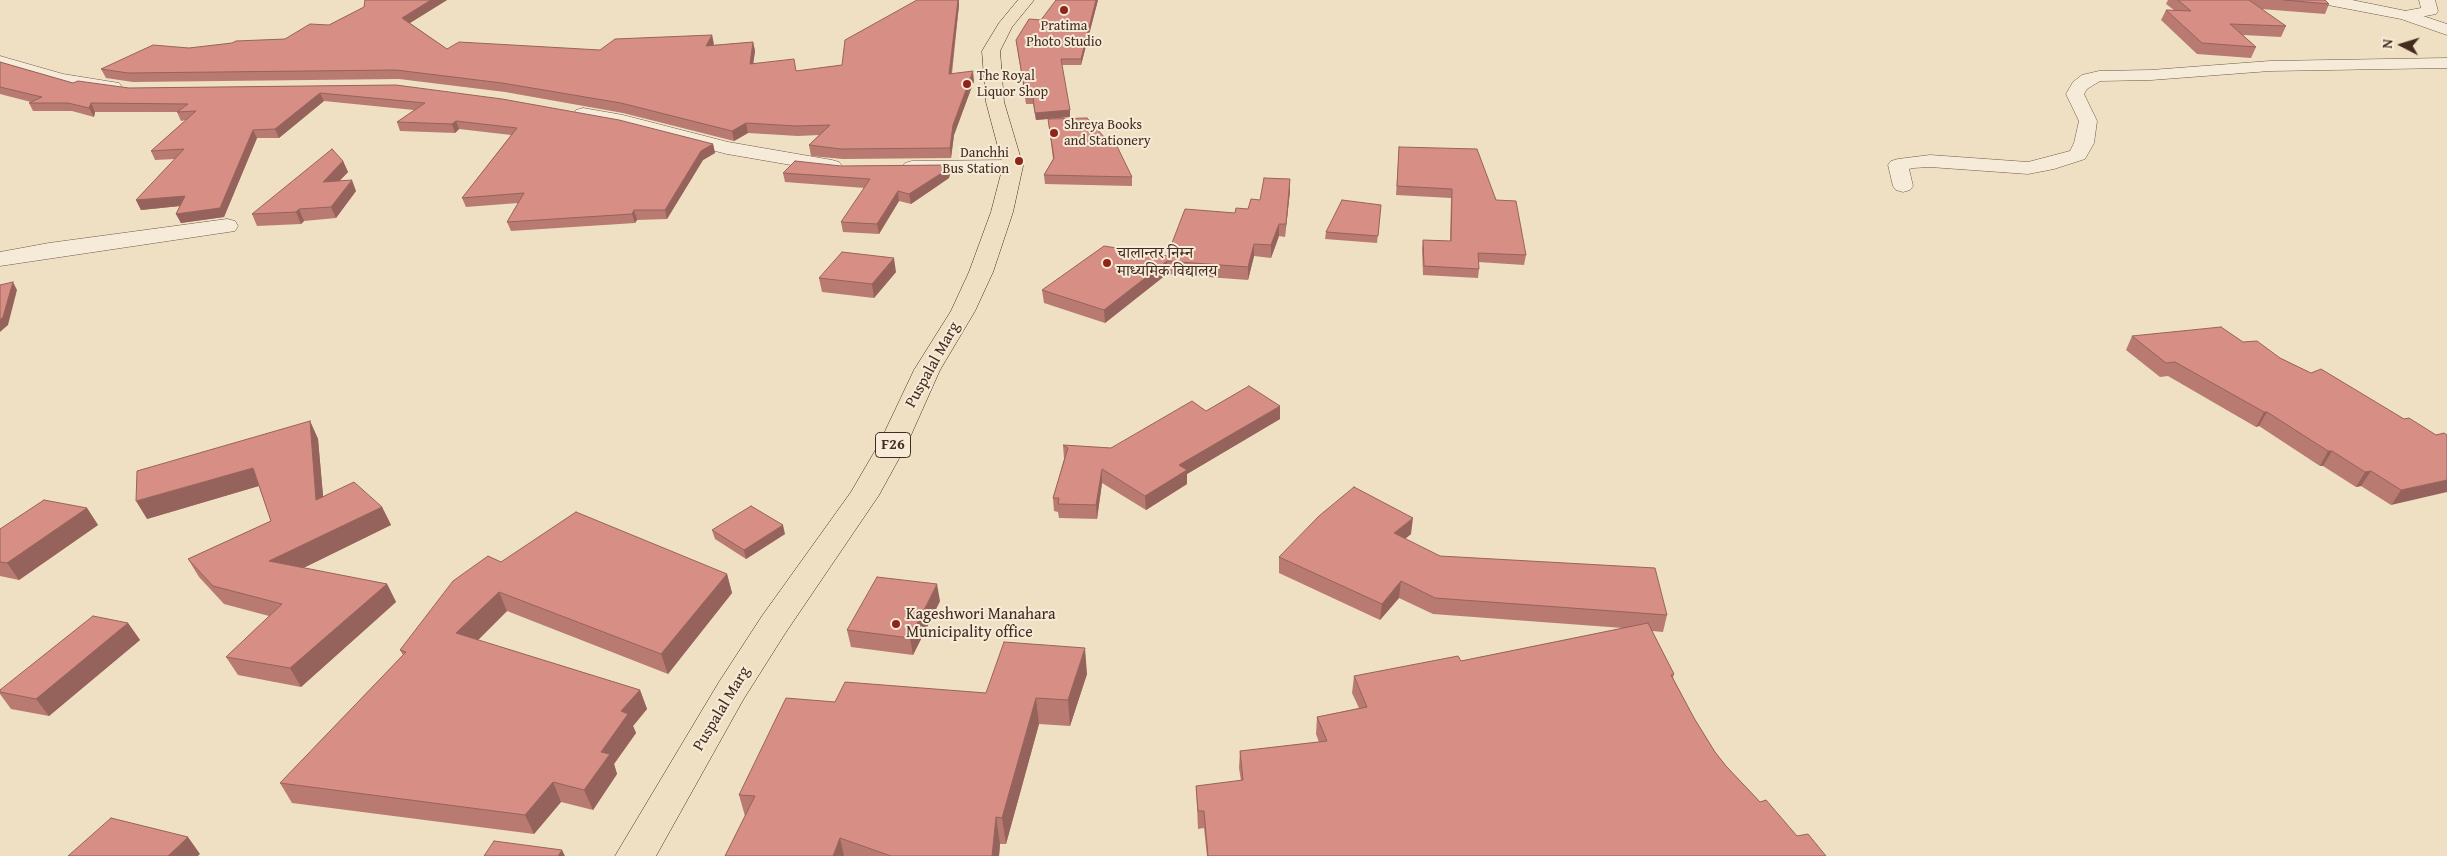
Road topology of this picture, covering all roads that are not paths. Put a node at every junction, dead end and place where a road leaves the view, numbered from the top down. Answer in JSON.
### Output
{"nodes":[{"id":1,"x":1026,"y":0,"type":"edge"},
{"id":2,"x":2328,"y":0,"type":"edge"},
{"id":3,"x":2426,"y":0,"type":"edge"},
{"id":4,"x":2409,"y":16,"type":"junction"},
{"id":5,"x":2447,"y":16,"type":"edge"},
{"id":6,"x":2447,"y":30,"type":"edge"},
{"id":7,"x":0,"y":61,"type":"edge"},
{"id":8,"x":2447,"y":62,"type":"edge"},
{"id":9,"x":133,"y":89,"type":"edge"},
{"id":10,"x":568,"y":112,"type":"edge"},
{"id":11,"x":1014,"y":166,"type":"junction"},
{"id":12,"x":852,"y":167,"type":"edge"},
{"id":13,"x":890,"y":167,"type":"edge"},
{"id":14,"x":1903,"y":186,"type":"dead end"},
{"id":15,"x":227,"y":226,"type":"dead end"},
{"id":16,"x":0,"y":258,"type":"edge"},
{"id":17,"x":635,"y":856,"type":"edge"}],
"edges":[{"from":1,"to":11,"type":"main road"},
{"from":2,"to":4,"type":"street"},
{"from":3,"to":4,"type":"street"},
{"from":4,"to":5,"type":"street"},
{"from":4,"to":6,"type":"street"},
{"from":7,"to":9,"type":"street"},
{"from":8,"to":14,"type":"street"},
{"from":10,"to":12,"type":"street"},
{"from":11,"to":13,"type":"street"},
{"from":11,"to":17,"type":"main road","name":"Puspalal Marg","number":"F26"},
{"from":15,"to":16,"type":"street"}]}
